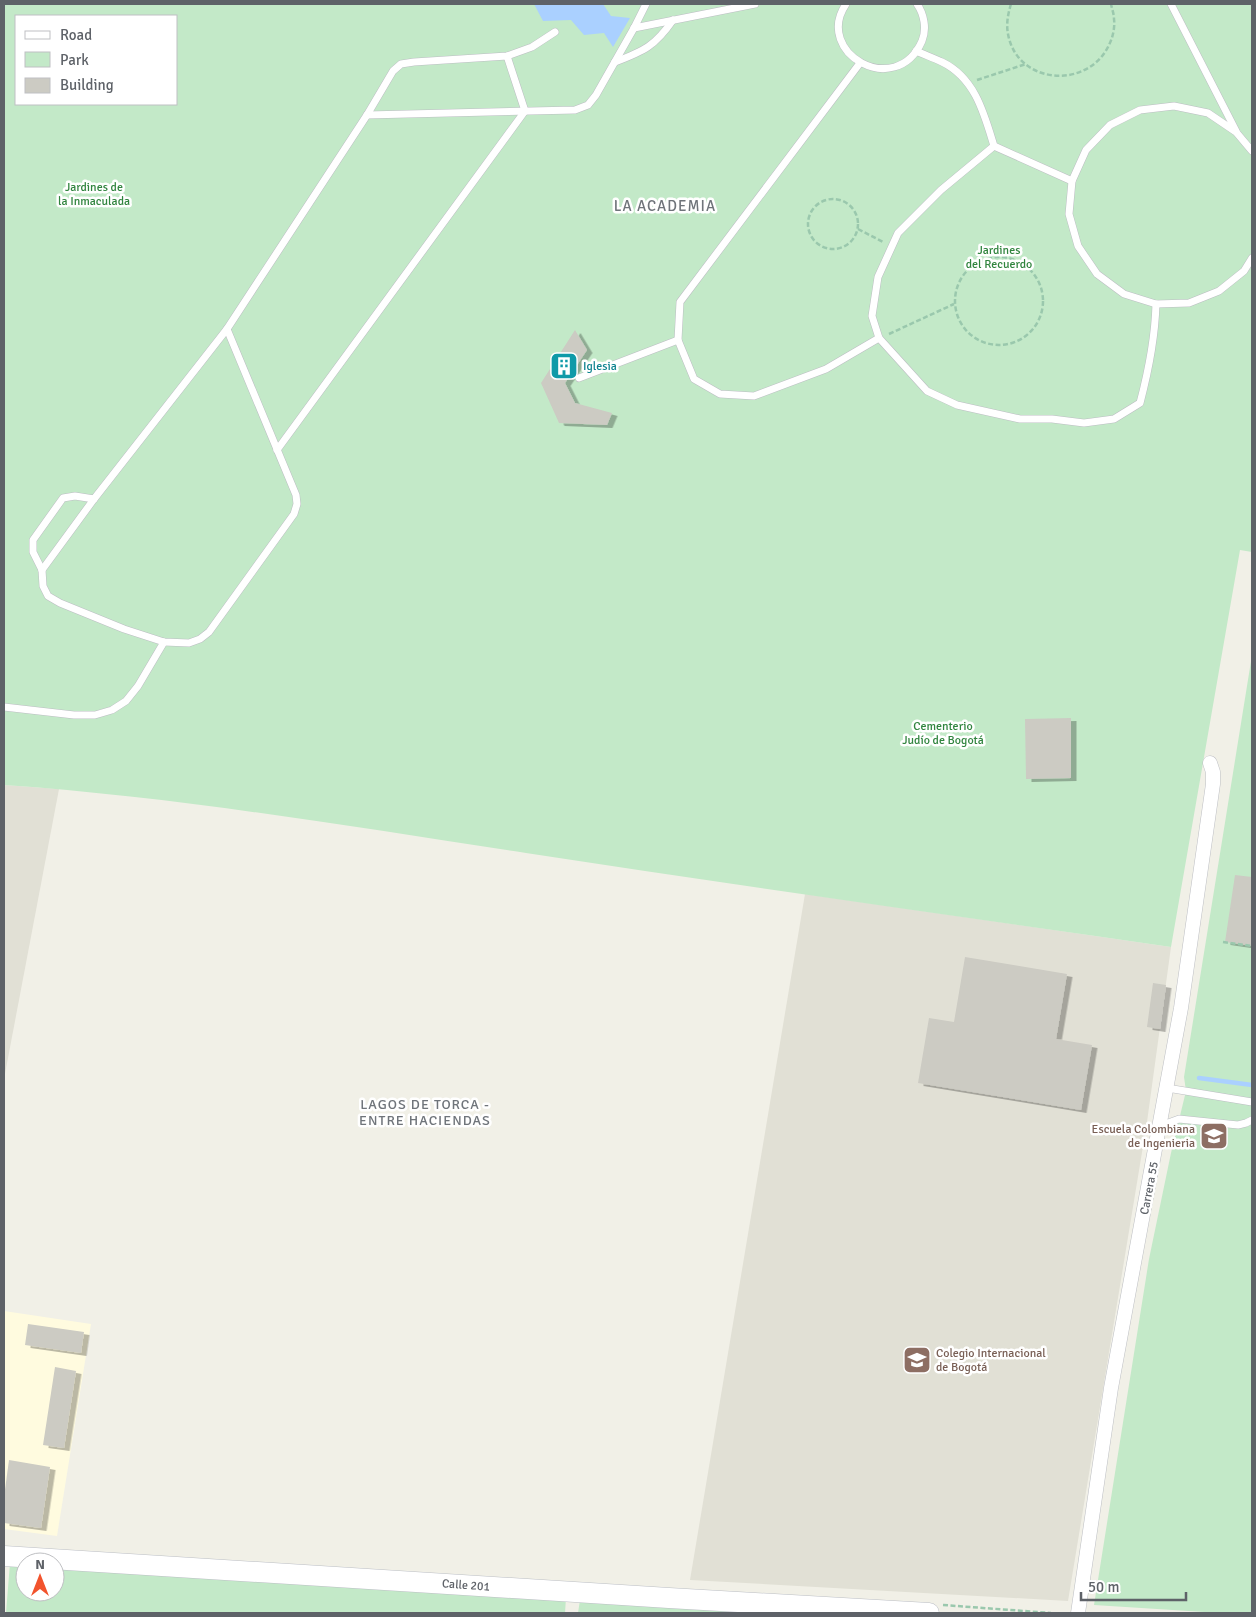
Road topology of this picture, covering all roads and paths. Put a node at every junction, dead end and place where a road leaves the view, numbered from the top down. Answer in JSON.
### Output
{"nodes":[{"id":1,"x":646,"y":4,"type":"edge"},
{"id":2,"x":755,"y":4,"type":"edge"},
{"id":3,"x":846,"y":4,"type":"edge"},
{"id":4,"x":917,"y":4,"type":"edge"},
{"id":5,"x":1011,"y":4,"type":"edge"},
{"id":6,"x":1110,"y":4,"type":"edge"},
{"id":7,"x":1171,"y":4,"type":"edge"},
{"id":8,"x":673,"y":20,"type":"junction"},
{"id":9,"x":634,"y":28,"type":"junction"},
{"id":10,"x":555,"y":32,"type":"dead end"},
{"id":11,"x":916,"y":51,"type":"junction"},
{"id":12,"x":508,"y":56,"type":"junction"},
{"id":13,"x":615,"y":62,"type":"junction"},
{"id":14,"x":860,"y":63,"type":"junction"},
{"id":15,"x":1026,"y":64,"type":"junction"},
{"id":16,"x":969,"y":83,"type":"junction"},
{"id":17,"x":525,"y":112,"type":"junction"},
{"id":18,"x":367,"y":115,"type":"junction"},
{"id":19,"x":1236,"y":132,"type":"junction"},
{"id":20,"x":994,"y":146,"type":"junction"},
{"id":21,"x":1252,"y":151,"type":"edge"},
{"id":22,"x":1072,"y":180,"type":"junction"},
{"id":23,"x":858,"y":229,"type":"junction"},
{"id":24,"x":892,"y":247,"type":"junction"},
{"id":25,"x":1252,"y":258,"type":"edge"},
{"id":26,"x":954,"y":304,"type":"junction"},
{"id":27,"x":1156,"y":304,"type":"junction"},
{"id":28,"x":227,"y":329,"type":"junction"},
{"id":29,"x":880,"y":338,"type":"junction"},
{"id":30,"x":678,"y":340,"type":"junction"},
{"id":31,"x":579,"y":378,"type":"dead end"},
{"id":32,"x":277,"y":450,"type":"junction"},
{"id":33,"x":94,"y":499,"type":"junction"},
{"id":34,"x":42,"y":570,"type":"junction"},
{"id":35,"x":164,"y":642,"type":"junction"},
{"id":36,"x":4,"y":707,"type":"edge"},
{"id":37,"x":1210,"y":763,"type":"dead end"},
{"id":38,"x":1223,"y":942,"type":"dead end"},
{"id":39,"x":1252,"y":946,"type":"edge"},
{"id":40,"x":1167,"y":1088,"type":"junction"},
{"id":41,"x":1252,"y":1102,"type":"edge"},
{"id":42,"x":1252,"y":1120,"type":"edge"},
{"id":43,"x":1160,"y":1126,"type":"junction"},
{"id":44,"x":4,"y":1556,"type":"edge"},
{"id":45,"x":929,"y":1613,"type":"edge"},
{"id":46,"x":1078,"y":1613,"type":"edge"}],
"edges":[{"from":1,"to":9,"type":"lane"},
{"from":2,"to":8,"type":"lane"},
{"from":3,"to":14,"type":"lane"},
{"from":4,"to":11,"type":"lane"},
{"from":5,"to":15,"type":"path"},
{"from":6,"to":15,"type":"path"},
{"from":7,"to":19,"type":"lane"},
{"from":8,"to":9,"type":"lane"},
{"from":8,"to":13,"type":"lane"},
{"from":9,"to":13,"type":"lane"},
{"from":10,"to":12,"type":"lane"},
{"from":11,"to":14,"type":"lane"},
{"from":11,"to":16,"type":"lane"},
{"from":12,"to":17,"type":"lane"},
{"from":12,"to":18,"type":"lane"},
{"from":13,"to":17,"type":"lane"},
{"from":14,"to":30,"type":"lane"},
{"from":15,"to":16,"type":"path"},
{"from":16,"to":20,"type":"lane"},
{"from":17,"to":18,"type":"lane"},
{"from":17,"to":32,"type":"lane"},
{"from":18,"to":28,"type":"lane"},
{"from":19,"to":21,"type":"lane"},
{"from":19,"to":22,"type":"lane"},
{"from":20,"to":22,"type":"lane"},
{"from":20,"to":24,"type":"lane"},
{"from":22,"to":27,"type":"lane"},
{"from":23,"to":23,"type":"path"},
{"from":23,"to":24,"type":"path"},
{"from":24,"to":29,"type":"lane"},
{"from":25,"to":27,"type":"lane"},
{"from":26,"to":26,"type":"path"},
{"from":26,"to":29,"type":"path"},
{"from":27,"to":29,"type":"lane"},
{"from":28,"to":32,"type":"lane"},
{"from":28,"to":33,"type":"lane"},
{"from":29,"to":30,"type":"lane"},
{"from":30,"to":31,"type":"lane"},
{"from":32,"to":35,"type":"lane"},
{"from":33,"to":34,"type":"lane"},
{"from":33,"to":34,"type":"lane"},
{"from":34,"to":35,"type":"lane"},
{"from":35,"to":36,"type":"lane"},
{"from":37,"to":40,"type":"street","name":"Carrera 55"},
{"from":38,"to":39,"type":"path"},
{"from":40,"to":41,"type":"lane"},
{"from":40,"to":43,"type":"street","name":"Carrera 55"},
{"from":42,"to":43,"type":"lane"},
{"from":43,"to":46,"type":"street","name":"Carrera 55"},
{"from":44,"to":45,"type":"main road","name":"Calle 201"}]}
